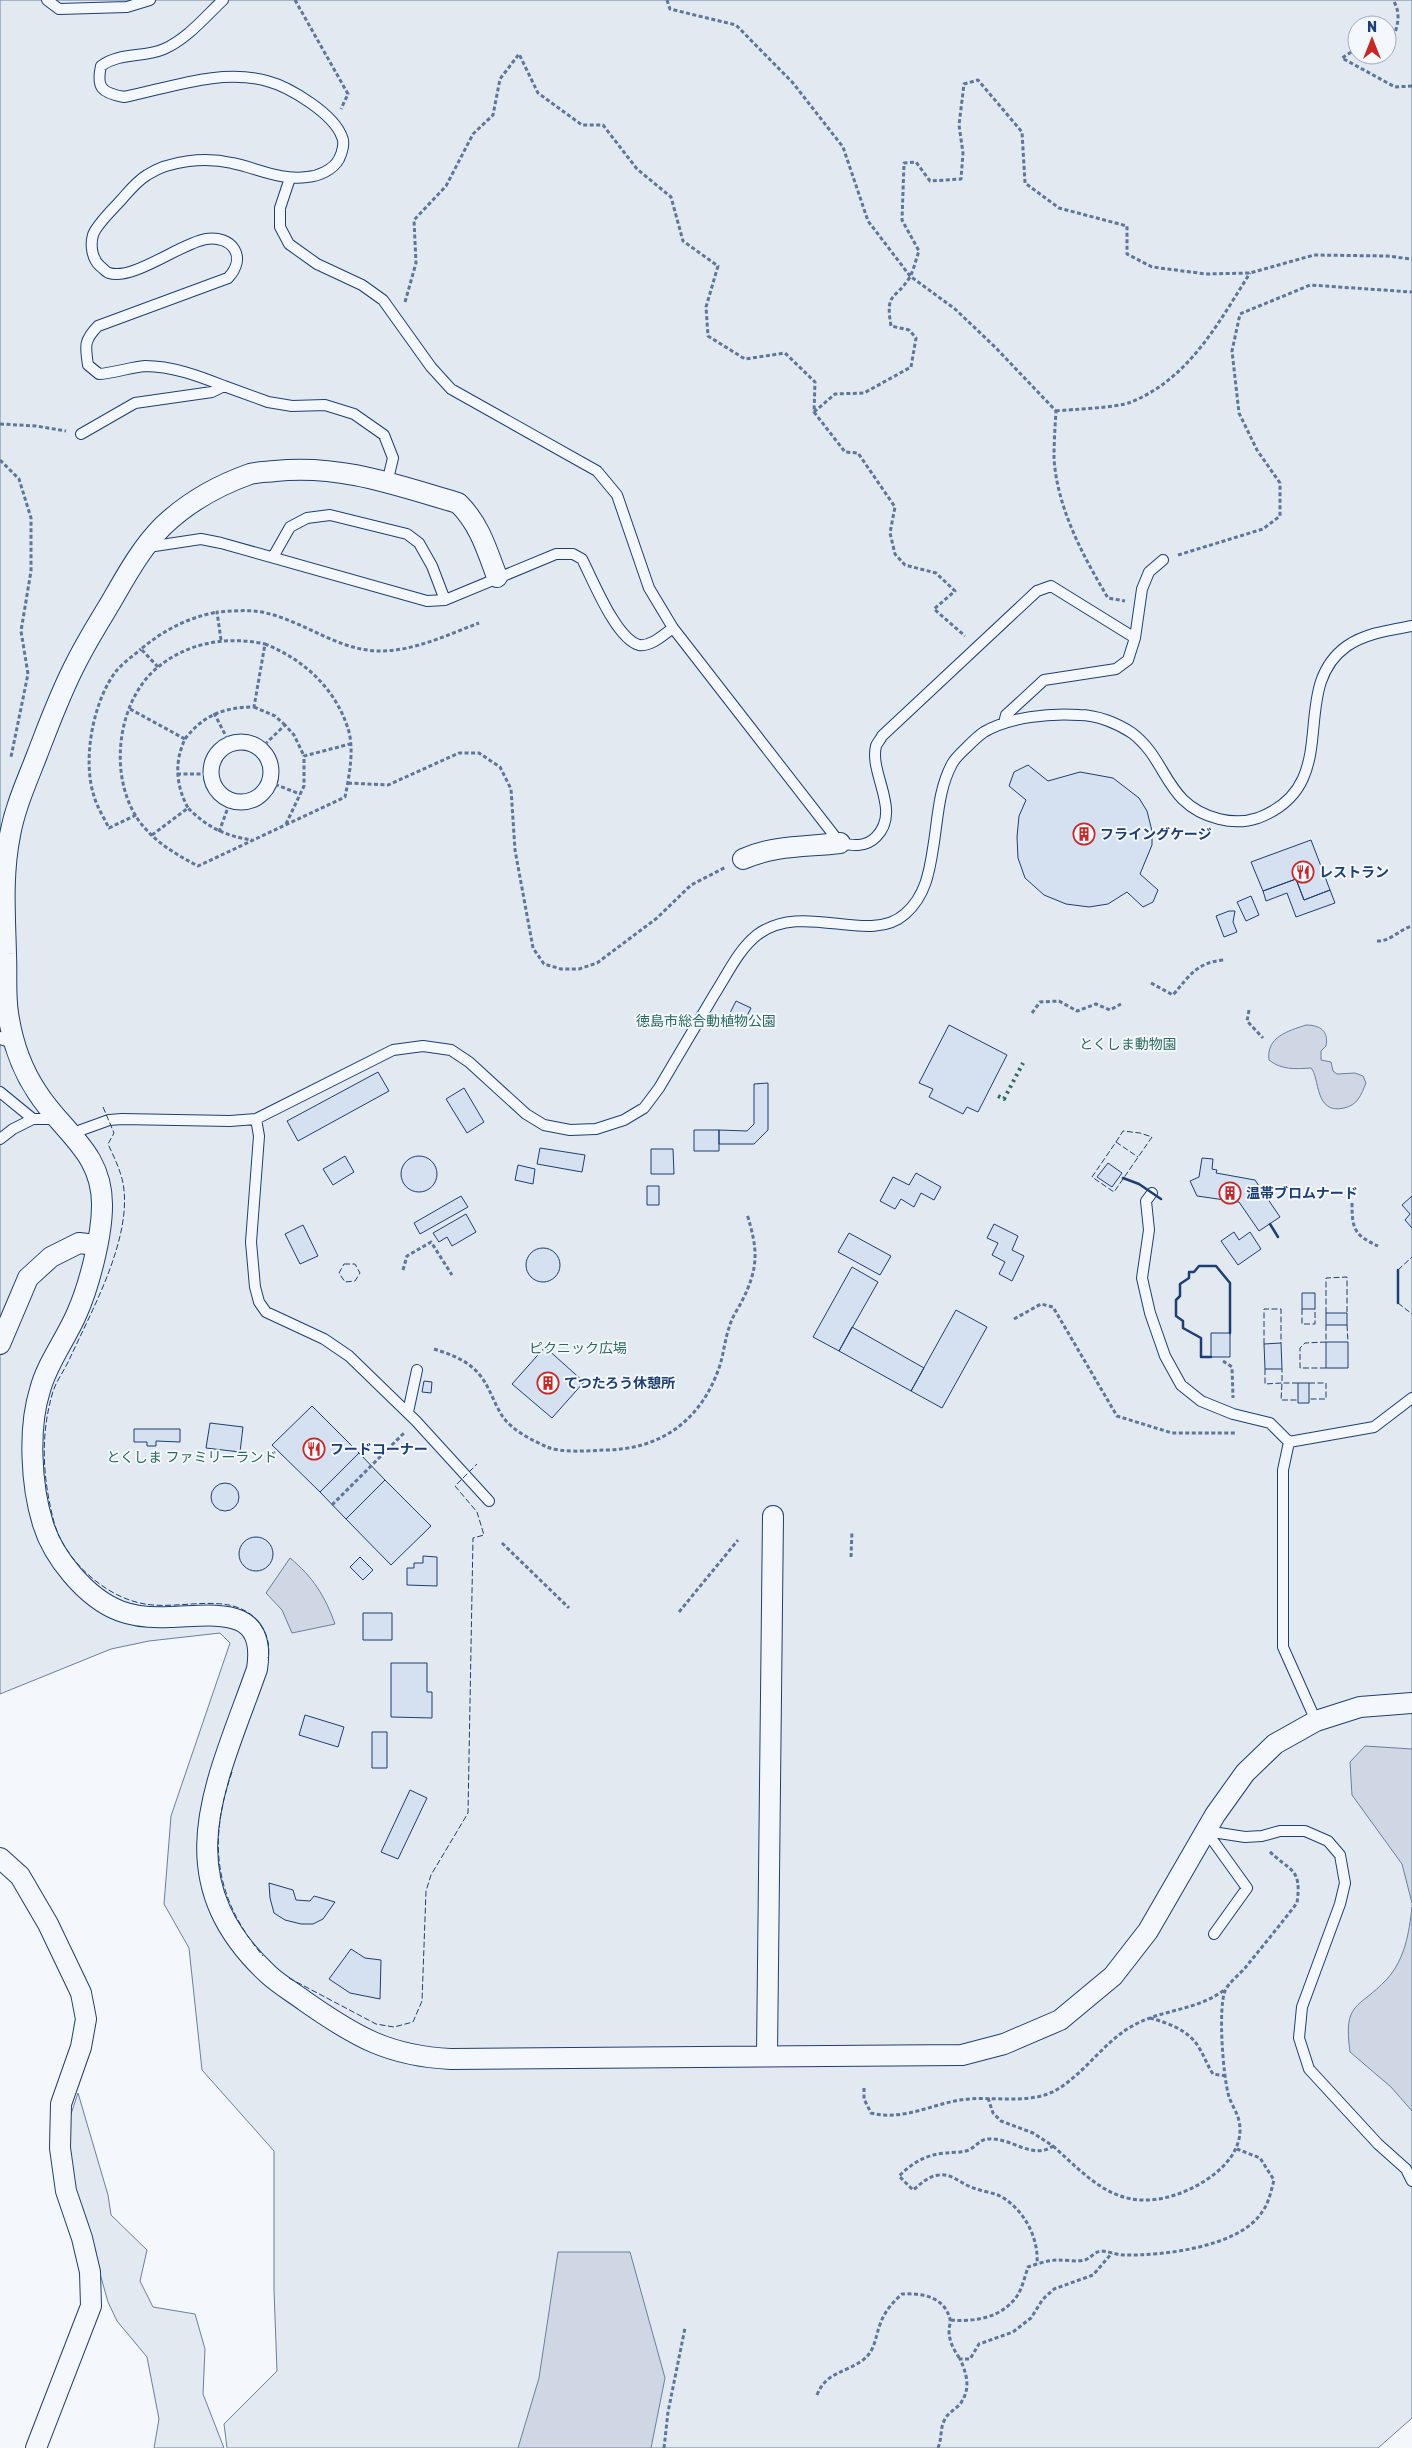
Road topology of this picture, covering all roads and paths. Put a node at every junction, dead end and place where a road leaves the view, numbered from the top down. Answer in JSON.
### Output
{"nodes":[{"id":1,"x":48,"y":0,"type":"edge"},
{"id":2,"x":150,"y":0,"type":"edge"},
{"id":3,"x":223,"y":0,"type":"edge"},
{"id":4,"x":295,"y":0,"type":"edge"},
{"id":5,"x":667,"y":0,"type":"edge"},
{"id":6,"x":1393,"y":0,"type":"edge"},
{"id":7,"x":1397,"y":27,"type":"edge"},
{"id":8,"x":1355,"y":65,"type":"edge"},
{"id":9,"x":1412,"y":86,"type":"edge"},
{"id":10,"x":334,"y":123,"type":"junction"},
{"id":11,"x":290,"y":178,"type":"junction"},
{"id":12,"x":1412,"y":259,"type":"edge"},
{"id":13,"x":1250,"y":273,"type":"junction"},
{"id":14,"x":910,"y":276,"type":"junction"},
{"id":15,"x":1412,"y":292,"type":"edge"},
{"id":16,"x":399,"y":322,"type":"junction"},
{"id":17,"x":224,"y":386,"type":"junction"},
{"id":18,"x":1055,"y":411,"type":"junction"},
{"id":19,"x":814,"y":412,"type":"junction"},
{"id":20,"x":0,"y":424,"type":"edge"},
{"id":21,"x":81,"y":434,"type":"joint"},
{"id":22,"x":0,"y":460,"type":"edge"},
{"id":23,"x":387,"y":483,"type":"junction"},
{"id":24,"x":146,"y":547,"type":"junction"},
{"id":25,"x":273,"y":557,"type":"junction"},
{"id":26,"x":1163,"y":560,"type":"joint"},
{"id":27,"x":497,"y":577,"type":"junction"},
{"id":28,"x":445,"y":600,"type":"junction"},
{"id":29,"x":1140,"y":603,"type":"junction"},
{"id":30,"x":217,"y":612,"type":"junction"},
{"id":31,"x":479,"y":623,"type":"dead end"},
{"id":32,"x":1412,"y":626,"type":"edge"},
{"id":33,"x":673,"y":628,"type":"junction"},
{"id":34,"x":1135,"y":638,"type":"junction"},
{"id":35,"x":220,"y":640,"type":"junction"},
{"id":36,"x":265,"y":644,"type":"junction"},
{"id":37,"x":976,"y":647,"type":"junction"},
{"id":38,"x":141,"y":649,"type":"junction"},
{"id":39,"x":158,"y":667,"type":"junction"},
{"id":40,"x":254,"y":707,"type":"junction"},
{"id":41,"x":130,"y":709,"type":"junction"},
{"id":42,"x":214,"y":713,"type":"junction"},
{"id":43,"x":1004,"y":723,"type":"junction"},
{"id":44,"x":284,"y":725,"type":"junction"},
{"id":45,"x":185,"y":739,"type":"junction"},
{"id":46,"x":230,"y":744,"type":"junction"},
{"id":47,"x":350,"y":744,"type":"junction"},
{"id":48,"x":260,"y":749,"type":"junction"},
{"id":49,"x":304,"y":756,"type":"junction"},
{"id":50,"x":11,"y":765,"type":"dead end"},
{"id":51,"x":177,"y":774,"type":"junction"},
{"id":52,"x":212,"y":774,"type":"junction"},
{"id":53,"x":269,"y":782,"type":"junction"},
{"id":54,"x":348,"y":783,"type":"junction"},
{"id":55,"x":300,"y":794,"type":"junction"},
{"id":56,"x":231,"y":799,"type":"junction"},
{"id":57,"x":188,"y":808,"type":"junction"},
{"id":58,"x":136,"y":815,"type":"junction"},
{"id":59,"x":286,"y":825,"type":"junction"},
{"id":60,"x":219,"y":832,"type":"junction"},
{"id":61,"x":152,"y":835,"type":"junction"},
{"id":62,"x":252,"y":840,"type":"junction"},
{"id":63,"x":840,"y":843,"type":"junction"},
{"id":64,"x":743,"y":859,"type":"joint"},
{"id":65,"x":1412,"y":926,"type":"edge"},
{"id":66,"x":1377,"y":941,"type":"dead end"},
{"id":67,"x":1224,"y":960,"type":"dead end"},
{"id":68,"x":1151,"y":983,"type":"dead end"},
{"id":69,"x":1121,"y":1004,"type":"dead end"},
{"id":70,"x":1249,"y":1010,"type":"dead end"},
{"id":71,"x":1032,"y":1013,"type":"dead end"},
{"id":72,"x":1263,"y":1038,"type":"dead end"},
{"id":73,"x":7,"y":1040,"type":"edge"},
{"id":74,"x":0,"y":1092,"type":"edge"},
{"id":75,"x":57,"y":1119,"type":"junction"},
{"id":76,"x":256,"y":1119,"type":"junction"},
{"id":77,"x":33,"y":1120,"type":"junction"},
{"id":78,"x":73,"y":1133,"type":"junction"},
{"id":79,"x":0,"y":1139,"type":"edge"},
{"id":80,"x":1152,"y":1193,"type":"dead end"},
{"id":81,"x":1352,"y":1203,"type":"dead end"},
{"id":82,"x":747,"y":1214,"type":"dead end"},
{"id":83,"x":96,"y":1245,"type":"junction"},
{"id":84,"x":1378,"y":1246,"type":"dead end"},
{"id":85,"x":403,"y":1270,"type":"dead end"},
{"id":86,"x":452,"y":1275,"type":"dead end"},
{"id":87,"x":1014,"y":1319,"type":"dead end"},
{"id":88,"x":0,"y":1344,"type":"edge"},
{"id":89,"x":434,"y":1349,"type":"dead end"},
{"id":90,"x":1223,"y":1361,"type":"dead end"},
{"id":91,"x":417,"y":1370,"type":"dead end"},
{"id":92,"x":1412,"y":1398,"type":"edge"},
{"id":93,"x":408,"y":1412,"type":"junction"},
{"id":94,"x":1233,"y":1414,"type":"junction"},
{"id":95,"x":416,"y":1421,"type":"junction"},
{"id":96,"x":1241,"y":1433,"type":"dead end"},
{"id":97,"x":1289,"y":1442,"type":"junction"},
{"id":98,"x":489,"y":1501,"type":"dead end"},
{"id":99,"x":332,"y":1505,"type":"dead end"},
{"id":100,"x":773,"y":1516,"type":"dead end"},
{"id":101,"x":852,"y":1531,"type":"dead end"},
{"id":102,"x":738,"y":1540,"type":"dead end"},
{"id":103,"x":502,"y":1542,"type":"dead end"},
{"id":104,"x":851,"y":1557,"type":"dead end"},
{"id":105,"x":569,"y":1608,"type":"dead end"},
{"id":106,"x":679,"y":1612,"type":"dead end"},
{"id":107,"x":1412,"y":1703,"type":"edge"},
{"id":108,"x":1316,"y":1721,"type":"junction"},
{"id":109,"x":1206,"y":1831,"type":"junction"},
{"id":110,"x":1262,"y":1836,"type":"junction"},
{"id":111,"x":0,"y":1858,"type":"edge"},
{"id":112,"x":1214,"y":1934,"type":"dead end"},
{"id":113,"x":1225,"y":1990,"type":"junction"},
{"id":114,"x":1148,"y":2018,"type":"junction"},
{"id":115,"x":767,"y":2055,"type":"junction"},
{"id":116,"x":1226,"y":2076,"type":"junction"},
{"id":117,"x":864,"y":2088,"type":"dead end"},
{"id":118,"x":988,"y":2098,"type":"junction"},
{"id":119,"x":1053,"y":2146,"type":"junction"},
{"id":120,"x":1237,"y":2149,"type":"junction"},
{"id":121,"x":1412,"y":2181,"type":"edge"},
{"id":122,"x":1112,"y":2253,"type":"junction"},
{"id":123,"x":1037,"y":2264,"type":"junction"},
{"id":124,"x":951,"y":2320,"type":"junction"},
{"id":125,"x":685,"y":2328,"type":"dead end"},
{"id":126,"x":960,"y":2359,"type":"junction"},
{"id":127,"x":817,"y":2395,"type":"dead end"},
{"id":128,"x":36,"y":2448,"type":"edge"},
{"id":129,"x":664,"y":2448,"type":"edge"},
{"id":130,"x":938,"y":2448,"type":"edge"}],
"edges":[{"from":1,"to":2,"type":"lane"},
{"from":3,"to":10,"type":"lane"},
{"from":4,"to":10,"type":"path"},
{"from":5,"to":14,"type":"path"},
{"from":6,"to":7,"type":"path"},
{"from":8,"to":9,"type":"path"},
{"from":10,"to":11,"type":"lane"},
{"from":11,"to":16,"type":"lane"},
{"from":11,"to":17,"type":"lane"},
{"from":12,"to":13,"type":"path"},
{"from":13,"to":14,"type":"path"},
{"from":13,"to":18,"type":"path"},
{"from":14,"to":18,"type":"path"},
{"from":14,"to":19,"type":"path"},
{"from":15,"to":26,"type":"path"},
{"from":16,"to":19,"type":"path"},
{"from":16,"to":33,"type":"lane"},
{"from":17,"to":21,"type":"lane"},
{"from":17,"to":23,"type":"lane"},
{"from":18,"to":29,"type":"path"},
{"from":19,"to":37,"type":"path"},
{"from":20,"to":21,"type":"path"},
{"from":22,"to":50,"type":"path"},
{"from":23,"to":24,"type":"street"},
{"from":23,"to":27,"type":"street"},
{"from":24,"to":25,"type":"lane"},
{"from":24,"to":73,"type":"street"},
{"from":25,"to":28,"type":"lane"},
{"from":25,"to":28,"type":"lane"},
{"from":26,"to":29,"type":"lane"},
{"from":27,"to":28,"type":"lane"},
{"from":27,"to":33,"type":"lane"},
{"from":29,"to":34,"type":"lane"},
{"from":30,"to":31,"type":"path"},
{"from":30,"to":35,"type":"path"},
{"from":30,"to":38,"type":"path"},
{"from":32,"to":43,"type":"lane"},
{"from":33,"to":63,"type":"lane"},
{"from":34,"to":37,"type":"lane"},
{"from":34,"to":43,"type":"lane"},
{"from":35,"to":36,"type":"path"},
{"from":35,"to":39,"type":"path"},
{"from":36,"to":40,"type":"path"},
{"from":36,"to":47,"type":"path"},
{"from":37,"to":63,"type":"lane"},
{"from":38,"to":39,"type":"path"},
{"from":38,"to":58,"type":"path"},
{"from":39,"to":41,"type":"path"},
{"from":40,"to":42,"type":"path"},
{"from":40,"to":44,"type":"path"},
{"from":41,"to":45,"type":"path"},
{"from":41,"to":58,"type":"path"},
{"from":42,"to":45,"type":"path"},
{"from":42,"to":46,"type":"path"},
{"from":43,"to":76,"type":"lane"},
{"from":44,"to":48,"type":"path"},
{"from":44,"to":49,"type":"path"},
{"from":45,"to":51,"type":"path"},
{"from":46,"to":48,"type":"street"},
{"from":46,"to":52,"type":"street"},
{"from":47,"to":49,"type":"path"},
{"from":47,"to":54,"type":"path"},
{"from":48,"to":53,"type":"street"},
{"from":49,"to":55,"type":"path"},
{"from":51,"to":52,"type":"path"},
{"from":51,"to":57,"type":"path"},
{"from":52,"to":56,"type":"street"},
{"from":53,"to":55,"type":"path"},
{"from":53,"to":56,"type":"street"},
{"from":54,"to":59,"type":"path"},
{"from":54,"to":64,"type":"path"},
{"from":55,"to":59,"type":"path"},
{"from":56,"to":60,"type":"path"},
{"from":57,"to":60,"type":"path"},
{"from":57,"to":61,"type":"path"},
{"from":58,"to":61,"type":"path"},
{"from":59,"to":62,"type":"path"},
{"from":60,"to":62,"type":"path"},
{"from":61,"to":62,"type":"path"},
{"from":63,"to":64,"type":"street"},
{"from":65,"to":66,"type":"path"},
{"from":67,"to":68,"type":"path"},
{"from":69,"to":71,"type":"path"},
{"from":70,"to":72,"type":"path"},
{"from":73,"to":75,"type":"street"},
{"from":74,"to":77,"type":"lane"},
{"from":75,"to":77,"type":"lane"},
{"from":75,"to":78,"type":"street"},
{"from":76,"to":78,"type":"lane"},
{"from":76,"to":93,"type":"lane"},
{"from":77,"to":79,"type":"lane"},
{"from":78,"to":83,"type":"street"},
{"from":80,"to":94,"type":"lane"},
{"from":81,"to":84,"type":"path"},
{"from":82,"to":89,"type":"path"},
{"from":83,"to":88,"type":"street"},
{"from":83,"to":115,"type":"street"},
{"from":85,"to":86,"type":"path"},
{"from":87,"to":96,"type":"path"},
{"from":90,"to":94,"type":"path"},
{"from":91,"to":93,"type":"lane"},
{"from":92,"to":97,"type":"lane"},
{"from":93,"to":95,"type":"lane"},
{"from":94,"to":97,"type":"lane"},
{"from":95,"to":98,"type":"lane"},
{"from":95,"to":99,"type":"path"},
{"from":97,"to":108,"type":"lane"},
{"from":100,"to":115,"type":"street"},
{"from":101,"to":104,"type":"path"},
{"from":102,"to":106,"type":"path"},
{"from":103,"to":105,"type":"path"},
{"from":107,"to":108,"type":"street"},
{"from":108,"to":109,"type":"street"},
{"from":109,"to":110,"type":"lane"},
{"from":109,"to":112,"type":"lane"},
{"from":109,"to":115,"type":"street"},
{"from":110,"to":113,"type":"path"},
{"from":110,"to":121,"type":"lane"},
{"from":111,"to":128,"type":"street"},
{"from":113,"to":114,"type":"path"},
{"from":113,"to":116,"type":"path"},
{"from":114,"to":116,"type":"path"},
{"from":114,"to":118,"type":"path"},
{"from":116,"to":120,"type":"path"},
{"from":117,"to":118,"type":"path"},
{"from":118,"to":119,"type":"path"},
{"from":119,"to":120,"type":"path"},
{"from":119,"to":123,"type":"path"},
{"from":120,"to":122,"type":"path"},
{"from":122,"to":123,"type":"path"},
{"from":122,"to":126,"type":"path"},
{"from":123,"to":124,"type":"path"},
{"from":124,"to":126,"type":"path"},
{"from":124,"to":127,"type":"path"},
{"from":125,"to":129,"type":"path"},
{"from":126,"to":130,"type":"path"}]}
